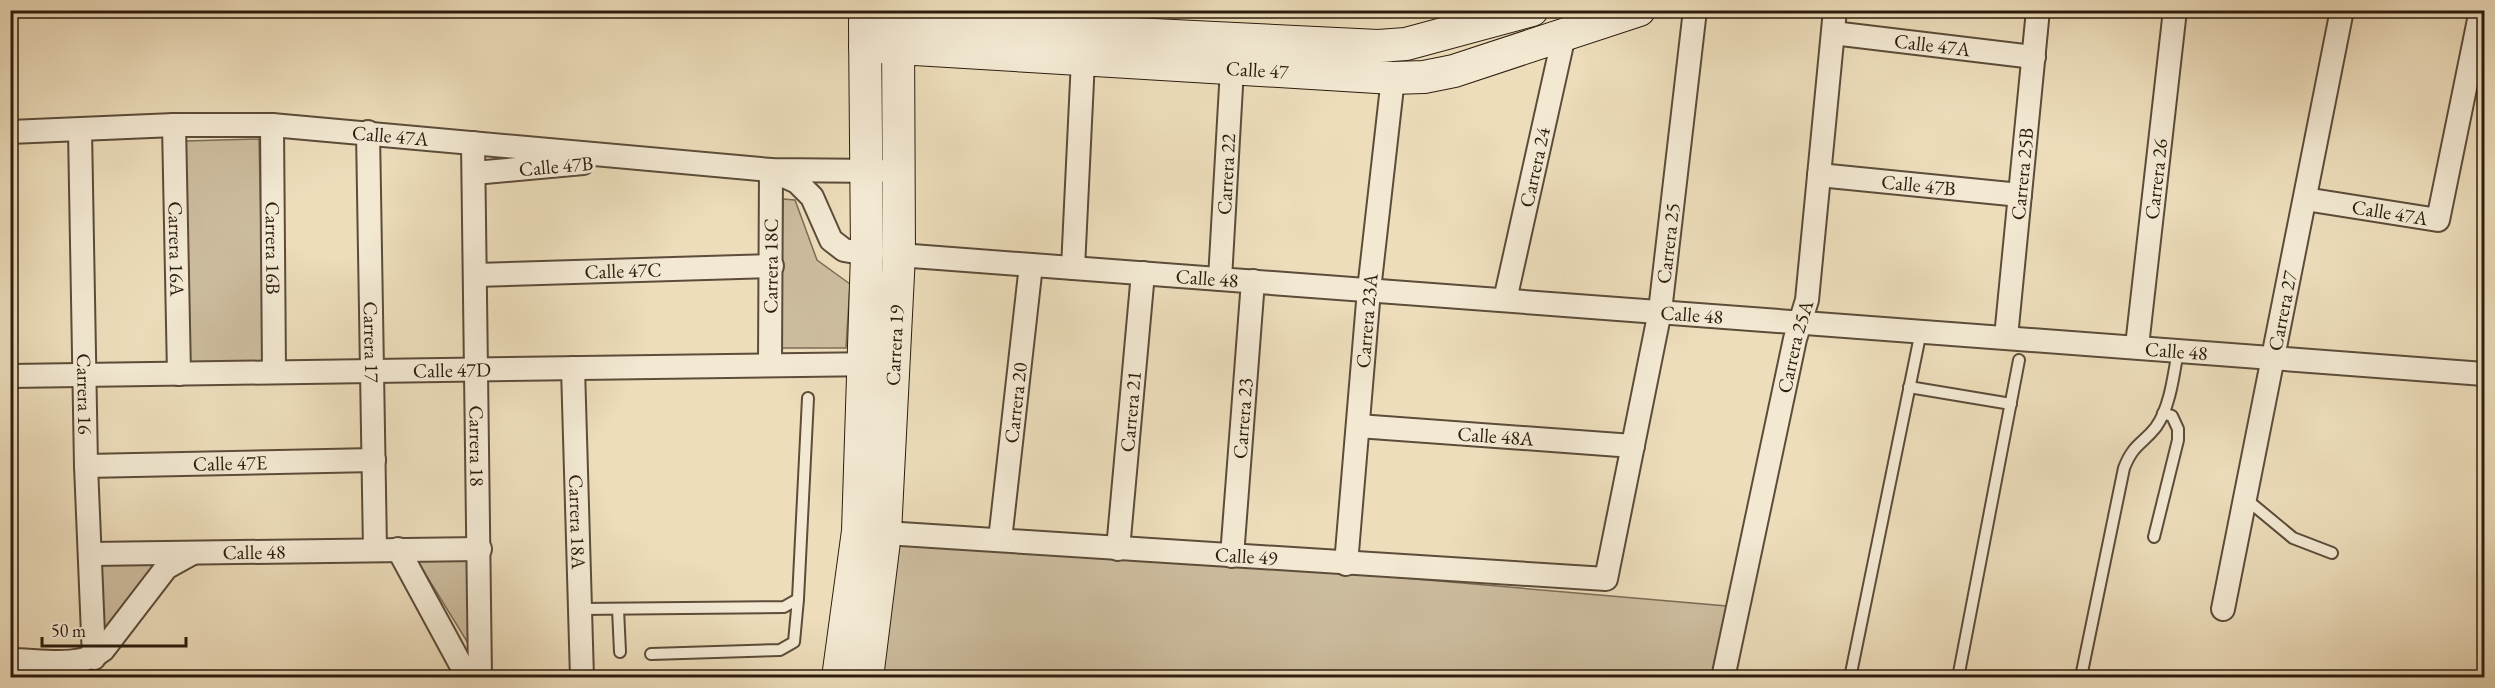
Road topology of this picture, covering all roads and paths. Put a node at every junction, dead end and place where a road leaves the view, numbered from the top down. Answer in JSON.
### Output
{"nodes":[{"id":1,"x":1532,"y":10,"type":"edge"},
{"id":2,"x":1639,"y":10,"type":"edge"},
{"id":3,"x":1695,"y":10,"type":"edge"},
{"id":4,"x":2038,"y":10,"type":"edge"},
{"id":5,"x":2175,"y":10,"type":"edge"},
{"id":6,"x":2342,"y":10,"type":"edge"},
{"id":7,"x":2481,"y":10,"type":"edge"},
{"id":8,"x":1834,"y":22,"type":"edge"},
{"id":9,"x":865,"y":26,"type":"edge"},
{"id":10,"x":898,"y":27,"type":"edge"},
{"id":11,"x":1564,"y":35,"type":"junction"},
{"id":12,"x":2034,"y":57,"type":"junction"},
{"id":13,"x":1216,"y":58,"type":"junction"},
{"id":14,"x":1083,"y":60,"type":"junction"},
{"id":15,"x":1393,"y":78,"type":"junction"},
{"id":16,"x":174,"y":125,"type":"junction"},
{"id":17,"x":272,"y":125,"type":"junction"},
{"id":18,"x":80,"y":130,"type":"junction"},
{"id":19,"x":10,"y":132,"type":"edge"},
{"id":20,"x":368,"y":132,"type":"junction"},
{"id":21,"x":473,"y":142,"type":"junction"},
{"id":22,"x":638,"y":158,"type":"junction"},
{"id":23,"x":771,"y":170,"type":"junction"},
{"id":24,"x":866,"y":171,"type":"junction"},
{"id":25,"x":899,"y":171,"type":"junction"},
{"id":26,"x":474,"y":173,"type":"junction"},
{"id":27,"x":1819,"y":175,"type":"junction"},
{"id":28,"x":2020,"y":195,"type":"junction"},
{"id":29,"x":2305,"y":199,"type":"junction"},
{"id":30,"x":867,"y":254,"type":"junction"},
{"id":31,"x":899,"y":255,"type":"junction"},
{"id":32,"x":1031,"y":265,"type":"junction"},
{"id":33,"x":772,"y":266,"type":"junction"},
{"id":34,"x":1073,"y":268,"type":"junction"},
{"id":35,"x":1143,"y":273,"type":"junction"},
{"id":36,"x":475,"y":274,"type":"junction"},
{"id":37,"x":1220,"y":279,"type":"junction"},
{"id":38,"x":1253,"y":281,"type":"junction"},
{"id":39,"x":1369,"y":290,"type":"junction"},
{"id":40,"x":1505,"y":300,"type":"junction"},
{"id":41,"x":1660,"y":311,"type":"junction"},
{"id":42,"x":1802,"y":321,"type":"junction"},
{"id":43,"x":1921,"y":330,"type":"junction"},
{"id":44,"x":2006,"y":337,"type":"junction"},
{"id":45,"x":2137,"y":346,"type":"junction"},
{"id":46,"x":2178,"y":349,"type":"junction"},
{"id":47,"x":2274,"y":357,"type":"junction"},
{"id":48,"x":2019,"y":360,"type":"dead end"},
{"id":49,"x":770,"y":364,"type":"junction"},
{"id":50,"x":862,"y":364,"type":"junction"},
{"id":51,"x":894,"y":364,"type":"junction"},
{"id":52,"x":573,"y":368,"type":"junction"},
{"id":53,"x":477,"y":369,"type":"junction"},
{"id":54,"x":372,"y":371,"type":"junction"},
{"id":55,"x":274,"y":372,"type":"junction"},
{"id":56,"x":179,"y":374,"type":"junction"},
{"id":57,"x":2484,"y":374,"type":"edge"},
{"id":58,"x":84,"y":375,"type":"junction"},
{"id":59,"x":10,"y":376,"type":"edge"},
{"id":60,"x":1909,"y":387,"type":"junction"},
{"id":61,"x":808,"y":398,"type":"dead end"},
{"id":62,"x":2011,"y":404,"type":"junction"},
{"id":63,"x":2163,"y":413,"type":"junction"},
{"id":64,"x":1358,"y":426,"type":"junction"},
{"id":65,"x":1633,"y":446,"type":"junction"},
{"id":66,"x":374,"y":460,"type":"junction"},
{"id":67,"x":86,"y":466,"type":"junction"},
{"id":68,"x":2245,"y":499,"type":"junction"},
{"id":69,"x":885,"y":533,"type":"junction"},
{"id":70,"x":2154,"y":537,"type":"dead end"},
{"id":71,"x":1000,"y":540,"type":"junction"},
{"id":72,"x":480,"y":549,"type":"junction"},
{"id":73,"x":1119,"y":549,"type":"junction"},
{"id":74,"x":387,"y":550,"type":"junction"},
{"id":75,"x":194,"y":552,"type":"junction"},
{"id":76,"x":2332,"y":553,"type":"dead end"},
{"id":77,"x":90,"y":554,"type":"junction"},
{"id":78,"x":1232,"y":556,"type":"junction"},
{"id":79,"x":1346,"y":564,"type":"junction"},
{"id":80,"x":1606,"y":579,"type":"joint"},
{"id":81,"x":798,"y":600,"type":"junction"},
{"id":82,"x":580,"y":609,"type":"junction"},
{"id":83,"x":618,"y":609,"type":"junction"},
{"id":84,"x":2223,"y":609,"type":"dead end"},
{"id":85,"x":620,"y":652,"type":"dead end"},
{"id":86,"x":651,"y":654,"type":"dead end"},
{"id":87,"x":94,"y":657,"type":"junction"},
{"id":88,"x":10,"y":660,"type":"edge"},
{"id":89,"x":2082,"y":672,"type":"dead end"},
{"id":90,"x":468,"y":678,"type":"edge"},
{"id":91,"x":480,"y":678,"type":"edge"},
{"id":92,"x":582,"y":678,"type":"edge"},
{"id":93,"x":838,"y":678,"type":"edge"},
{"id":94,"x":867,"y":678,"type":"edge"},
{"id":95,"x":1723,"y":678,"type":"edge"},
{"id":96,"x":1850,"y":678,"type":"edge"},
{"id":97,"x":1958,"y":678,"type":"edge"}],
"edges":[{"from":1,"to":13,"type":"main road","name":"Calle 47"},
{"from":2,"to":11,"type":"main road","name":"Calle 47"},
{"from":3,"to":41,"type":"street","name":"Carrera 25"},
{"from":4,"to":12,"type":"street","name":"Carrera 25B"},
{"from":5,"to":45,"type":"street","name":"Carrera 26"},
{"from":6,"to":29,"type":"street","name":"Carrera 27"},
{"from":7,"to":29,"type":"street","name":"Calle 47A"},
{"from":8,"to":12,"type":"street","name":"Calle 47A"},
{"from":8,"to":27,"type":"street","name":"Carrera 25A"},
{"from":9,"to":10,"type":"main road","name":"Calle 47"},
{"from":9,"to":24,"type":"main road","name":"Carrera 19"},
{"from":10,"to":13,"type":"main road","name":"Calle 47"},
{"from":10,"to":14,"type":"main road","name":"Calle 47"},
{"from":10,"to":25,"type":"main road","name":"Carrera 19"},
{"from":11,"to":15,"type":"main road","name":"Calle 47"},
{"from":11,"to":40,"type":"street","name":"Carrera 24"},
{"from":12,"to":28,"type":"street","name":"Carrera 25B"},
{"from":13,"to":14,"type":"main road","name":"Calle 47"},
{"from":13,"to":15,"type":"main road","name":"Calle 47"},
{"from":13,"to":37,"type":"street","name":"Carrera 22"},
{"from":14,"to":34,"type":"street"},
{"from":15,"to":39,"type":"street","name":"Carrera 23A"},
{"from":16,"to":17,"type":"street","name":"Calle 47A"},
{"from":16,"to":18,"type":"street","name":"Calle 47A"},
{"from":16,"to":56,"type":"street","name":"Carrera 16A"},
{"from":17,"to":20,"type":"street","name":"Calle 47A"},
{"from":17,"to":55,"type":"street","name":"Carrera 16B"},
{"from":18,"to":19,"type":"street","name":"Calle 47A"},
{"from":18,"to":58,"type":"street","name":"Carrera 16"},
{"from":20,"to":21,"type":"street","name":"Calle 47A"},
{"from":20,"to":54,"type":"street","name":"Carrera 17"},
{"from":21,"to":22,"type":"street","name":"Calle 47A"},
{"from":21,"to":26,"type":"street","name":"Carrera 18"},
{"from":22,"to":23,"type":"street","name":"Calle 47A"},
{"from":22,"to":26,"type":"street","name":"Calle 47B"},
{"from":23,"to":24,"type":"street","name":"Calle 47A"},
{"from":23,"to":30,"type":"street"},
{"from":23,"to":33,"type":"street","name":"Carrera 18C"},
{"from":24,"to":25,"type":"street","name":"Calle 47A"},
{"from":24,"to":30,"type":"main road","name":"Carrera 19"},
{"from":25,"to":31,"type":"main road","name":"Carrera 19"},
{"from":26,"to":36,"type":"street","name":"Carrera 18"},
{"from":27,"to":28,"type":"street","name":"Calle 47B"},
{"from":27,"to":42,"type":"street","name":"Carrera 25A"},
{"from":28,"to":44,"type":"street","name":"Carrera 25B"},
{"from":29,"to":47,"type":"street","name":"Carrera 27"},
{"from":30,"to":50,"type":"main road","name":"Carrera 19"},
{"from":31,"to":32,"type":"street","name":"Calle 48"},
{"from":31,"to":51,"type":"main road","name":"Carrera 19"},
{"from":32,"to":34,"type":"street","name":"Calle 48"},
{"from":32,"to":71,"type":"street","name":"Carrera 20"},
{"from":33,"to":36,"type":"street","name":"Calle 47C"},
{"from":33,"to":49,"type":"street","name":"Carrera 18C"},
{"from":34,"to":35,"type":"street","name":"Calle 48"},
{"from":35,"to":37,"type":"street","name":"Calle 48"},
{"from":35,"to":73,"type":"street","name":"Carrera 21"},
{"from":36,"to":53,"type":"street","name":"Carrera 18"},
{"from":37,"to":38,"type":"street","name":"Calle 48"},
{"from":38,"to":39,"type":"street","name":"Calle 48"},
{"from":38,"to":78,"type":"street","name":"Carrera 23"},
{"from":39,"to":40,"type":"street","name":"Calle 48"},
{"from":39,"to":64,"type":"street","name":"Carrera 23A"},
{"from":40,"to":41,"type":"street","name":"Calle 48"},
{"from":41,"to":42,"type":"street","name":"Calle 48"},
{"from":41,"to":65,"type":"street","name":"Carrera 25"},
{"from":42,"to":43,"type":"street","name":"Calle 48"},
{"from":42,"to":95,"type":"street","name":"Carrera 25A"},
{"from":43,"to":44,"type":"street","name":"Calle 48"},
{"from":43,"to":60,"type":"lane"},
{"from":44,"to":45,"type":"street","name":"Calle 48"},
{"from":45,"to":46,"type":"street","name":"Calle 48"},
{"from":46,"to":47,"type":"street","name":"Calle 48"},
{"from":46,"to":63,"type":"lane"},
{"from":47,"to":57,"type":"street","name":"Calle 48"},
{"from":47,"to":68,"type":"street","name":"Carrera 27"},
{"from":48,"to":62,"type":"lane"},
{"from":49,"to":50,"type":"street","name":"Calle 47D"},
{"from":49,"to":52,"type":"street","name":"Calle 47D"},
{"from":50,"to":51,"type":"street","name":"Calle 47D"},
{"from":50,"to":93,"type":"main road","name":"Carrera 19"},
{"from":51,"to":69,"type":"main road","name":"Carrera 19"},
{"from":52,"to":53,"type":"street","name":"Calle 47D"},
{"from":52,"to":82,"type":"street","name":"Carrera 18A"},
{"from":53,"to":54,"type":"street","name":"Calle 47D"},
{"from":53,"to":72,"type":"street","name":"Carrera 18"},
{"from":54,"to":55,"type":"street","name":"Calle 47D"},
{"from":54,"to":66,"type":"street","name":"Carrera 17"},
{"from":55,"to":56,"type":"street","name":"Calle 47D"},
{"from":56,"to":58,"type":"street","name":"Calle 47D"},
{"from":58,"to":59,"type":"street","name":"Calle 47D"},
{"from":58,"to":67,"type":"street","name":"Carrera 16"},
{"from":60,"to":62,"type":"lane"},
{"from":60,"to":96,"type":"lane"},
{"from":61,"to":81,"type":"lane"},
{"from":62,"to":97,"type":"lane"},
{"from":63,"to":70,"type":"lane"},
{"from":63,"to":89,"type":"lane"},
{"from":64,"to":65,"type":"street","name":"Calle 48A"},
{"from":64,"to":79,"type":"street","name":"Carrera 23A"},
{"from":65,"to":80,"type":"street","name":"Carrera 25"},
{"from":66,"to":67,"type":"street","name":"Calle 47E"},
{"from":66,"to":74,"type":"street","name":"Carrera 17"},
{"from":67,"to":77,"type":"street","name":"Carrera 16"},
{"from":68,"to":76,"type":"lane"},
{"from":68,"to":84,"type":"street","name":"Carrera 27"},
{"from":69,"to":71,"type":"street","name":"Calle 49"},
{"from":69,"to":94,"type":"main road","name":"Carrera 19"},
{"from":71,"to":73,"type":"street","name":"Calle 49"},
{"from":72,"to":74,"type":"street","name":"Calle 48"},
{"from":72,"to":91,"type":"street","name":"Carrera 18"},
{"from":73,"to":78,"type":"street","name":"Calle 49"},
{"from":74,"to":75,"type":"street","name":"Calle 48"},
{"from":74,"to":90,"type":"street"},
{"from":75,"to":77,"type":"street"},
{"from":75,"to":87,"type":"street","name":"Calle 48"},
{"from":77,"to":87,"type":"street","name":"Carrera 16"},
{"from":78,"to":79,"type":"street","name":"Calle 49"},
{"from":79,"to":80,"type":"street","name":"Calle 49"},
{"from":81,"to":83,"type":"lane"},
{"from":81,"to":86,"type":"lane"},
{"from":82,"to":83,"type":"lane"},
{"from":82,"to":92,"type":"street","name":"Carrera 18A"},
{"from":83,"to":85,"type":"lane"},
{"from":87,"to":88,"type":"street"}]}
